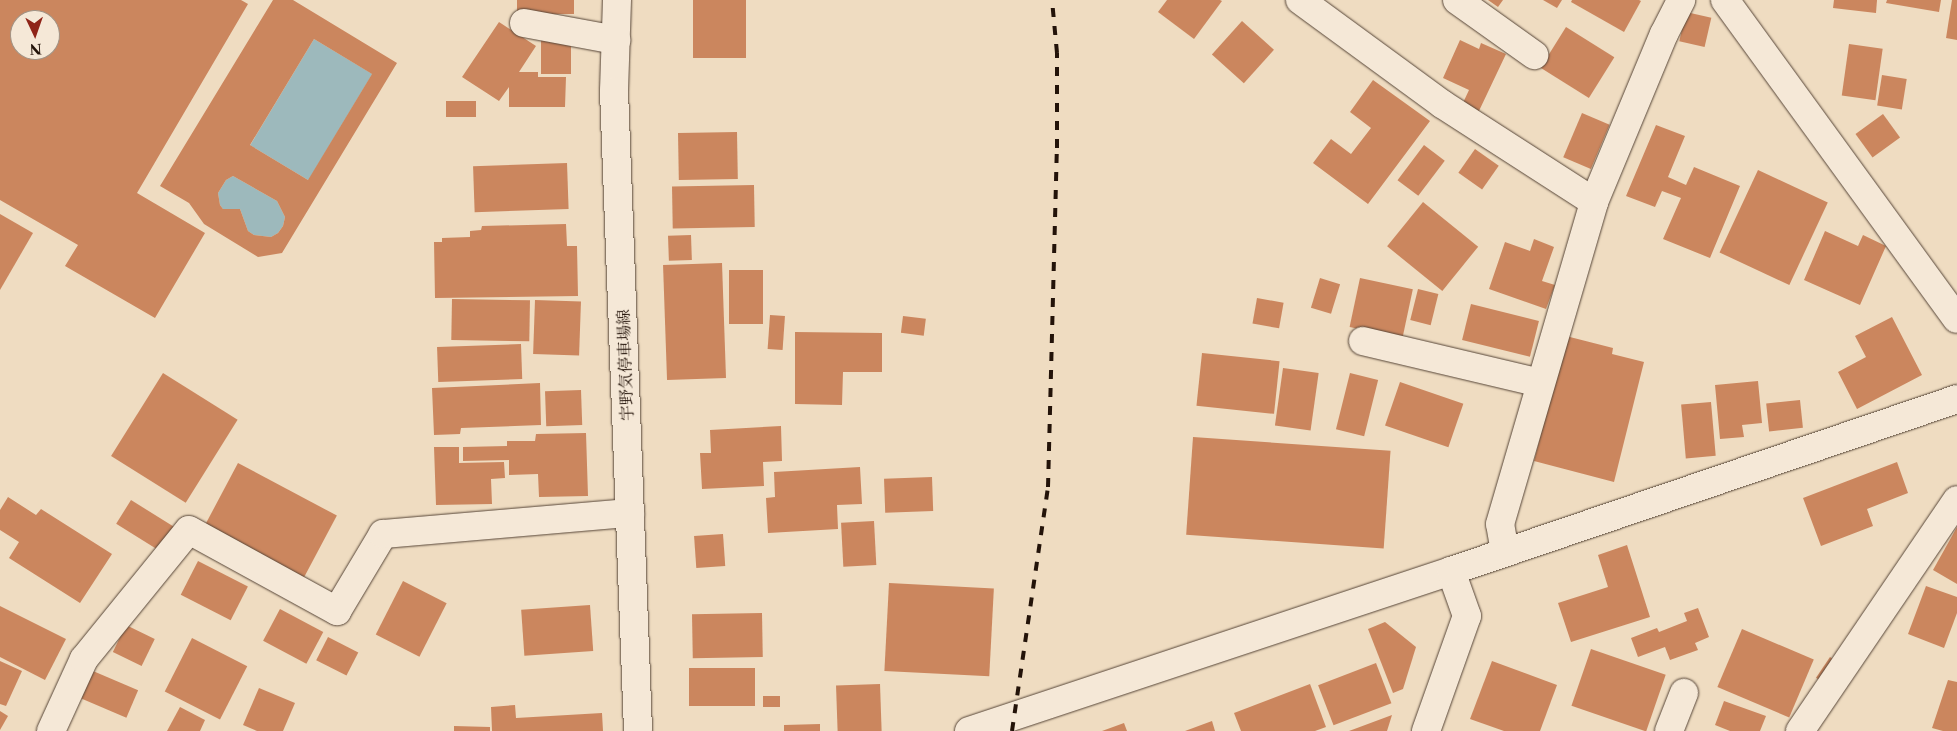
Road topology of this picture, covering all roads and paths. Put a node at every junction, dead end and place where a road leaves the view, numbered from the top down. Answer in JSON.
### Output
{"nodes":[{"id":1,"x":617,"y":0,"type":"edge"},
{"id":2,"x":1300,"y":0,"type":"edge"},
{"id":3,"x":1457,"y":0,"type":"edge"},
{"id":4,"x":1681,"y":0,"type":"edge"},
{"id":5,"x":1725,"y":0,"type":"edge"},
{"id":6,"x":524,"y":23,"type":"dead end"},
{"id":7,"x":616,"y":40,"type":"junction"},
{"id":8,"x":1534,"y":56,"type":"dead end"},
{"id":9,"x":1594,"y":202,"type":"junction"},
{"id":10,"x":1957,"y":319,"type":"edge"},
{"id":11,"x":1363,"y":342,"type":"dead end"},
{"id":12,"x":1540,"y":383,"type":"junction"},
{"id":13,"x":1957,"y":399,"type":"edge"},
{"id":14,"x":1957,"y":500,"type":"edge"},
{"id":15,"x":630,"y":513,"type":"junction"},
{"id":16,"x":1506,"y":552,"type":"junction"},
{"id":17,"x":1452,"y":571,"type":"junction"},
{"id":18,"x":1684,"y":693,"type":"dead end"},
{"id":19,"x":1431,"y":730,"type":"edge"},
{"id":20,"x":51,"y":731,"type":"edge"},
{"id":21,"x":638,"y":731,"type":"edge"},
{"id":22,"x":969,"y":731,"type":"edge"},
{"id":23,"x":1669,"y":731,"type":"edge"},
{"id":24,"x":1800,"y":731,"type":"edge"}],
"edges":[{"from":1,"to":7,"type":"street","name":"宇野気停車場線"},
{"from":2,"to":9,"type":"street"},
{"from":3,"to":8,"type":"street"},
{"from":4,"to":9,"type":"street"},
{"from":5,"to":10,"type":"street"},
{"from":6,"to":7,"type":"street"},
{"from":7,"to":15,"type":"street","name":"宇野気停車場線"},
{"from":9,"to":12,"type":"street"},
{"from":11,"to":12,"type":"street"},
{"from":12,"to":16,"type":"street"},
{"from":13,"to":16,"type":"street"},
{"from":14,"to":24,"type":"street"},
{"from":15,"to":20,"type":"street"},
{"from":15,"to":21,"type":"street","name":"宇野気停車場線"},
{"from":16,"to":17,"type":"street"},
{"from":17,"to":19,"type":"street"},
{"from":17,"to":22,"type":"street"},
{"from":18,"to":23,"type":"street"}]}
